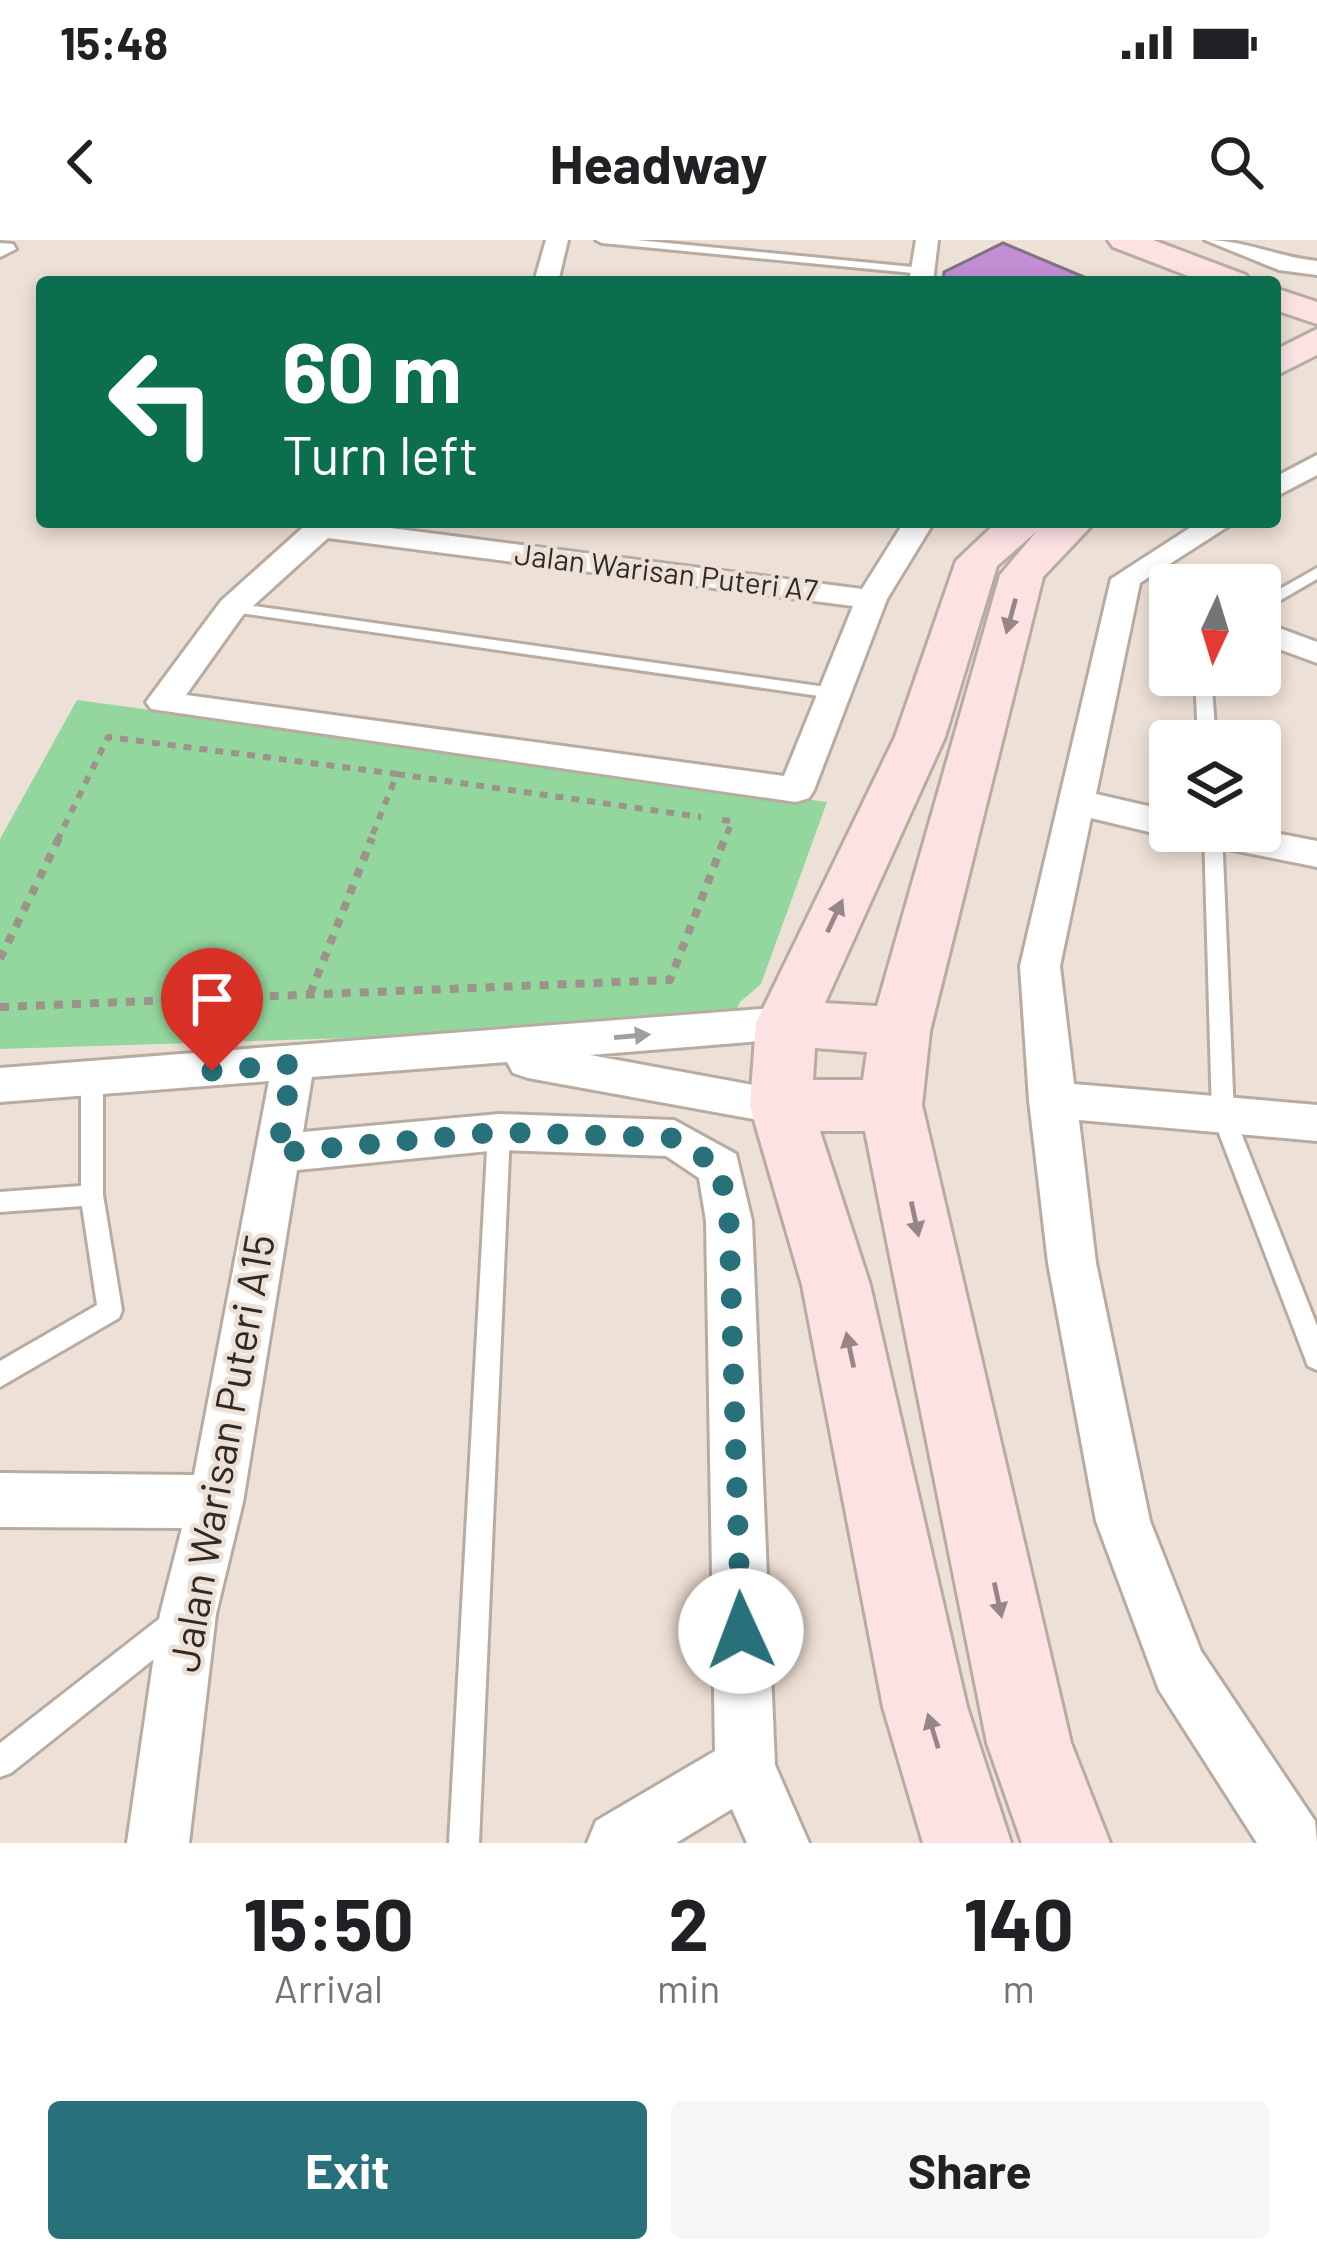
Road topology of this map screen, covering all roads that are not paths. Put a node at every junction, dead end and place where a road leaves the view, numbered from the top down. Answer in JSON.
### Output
{"nodes":[{"id":1,"x":557,"y":240,"type":"edge"},
{"id":2,"x":602,"y":240,"type":"edge"},
{"id":3,"x":927,"y":240,"type":"edge"},
{"id":4,"x":1216,"y":240,"type":"edge"},
{"id":5,"x":1111,"y":244,"type":"edge"},
{"id":6,"x":1317,"y":268,"type":"edge"},
{"id":7,"x":548,"y":276,"type":"edge"},
{"id":8,"x":922,"y":276,"type":"edge"},
{"id":9,"x":1170,"y":276,"type":"edge"},
{"id":10,"x":1215,"y":276,"type":"edge"},
{"id":11,"x":1281,"y":300,"type":"edge"},
{"id":12,"x":1317,"y":314,"type":"edge"},
{"id":13,"x":1281,"y":323,"type":"edge"},
{"id":14,"x":1317,"y":338,"type":"edge"},
{"id":15,"x":1281,"y":361,"type":"edge"},
{"id":16,"x":1317,"y":382,"type":"edge"},
{"id":17,"x":1281,"y":401,"type":"edge"},
{"id":18,"x":1317,"y":463,"type":"edge"},
{"id":19,"x":1281,"y":485,"type":"edge"},
{"id":20,"x":321,"y":528,"type":"edge"},
{"id":21,"x":346,"y":528,"type":"edge"},
{"id":22,"x":915,"y":528,"type":"edge"},
{"id":23,"x":1015,"y":528,"type":"edge"},
{"id":24,"x":1064,"y":528,"type":"edge"},
{"id":25,"x":1210,"y":528,"type":"edge"},
{"id":26,"x":1317,"y":573,"type":"edge"},
{"id":27,"x":1126,"y":579,"type":"junction"},
{"id":28,"x":1149,"y":588,"type":"edge"},
{"id":29,"x":1281,"y":594,"type":"edge"},
{"id":30,"x":871,"y":599,"type":"junction"},
{"id":31,"x":232,"y":608,"type":"junction"},
{"id":32,"x":1281,"y":639,"type":"edge"},
{"id":33,"x":1317,"y":653,"type":"edge"},
{"id":34,"x":833,"y":693,"type":"junction"},
{"id":35,"x":1076,"y":802,"type":"junction"},
{"id":36,"x":1149,"y":819,"type":"edge"},
{"id":37,"x":1281,"y":847,"type":"edge"},
{"id":38,"x":1211,"y":852,"type":"edge"},
{"id":39,"x":1317,"y":854,"type":"edge"},
{"id":40,"x":786,"y":1022,"type":"junction"},
{"id":41,"x":900,"y":1030,"type":"junction"},
{"id":42,"x":474,"y":1051,"type":"junction"},
{"id":43,"x":293,"y":1064,"type":"junction"},
{"id":44,"x":92,"y":1081,"type":"junction"},
{"id":45,"x":0,"y":1085,"type":"edge"},
{"id":46,"x":1052,"y":1100,"type":"junction"},
{"id":47,"x":891,"y":1105,"type":"junction"},
{"id":48,"x":781,"y":1106,"type":"junction"},
{"id":49,"x":1223,"y":1114,"type":"junction"},
{"id":50,"x":1317,"y":1123,"type":"edge"},
{"id":51,"x":499,"y":1132,"type":"junction"},
{"id":52,"x":277,"y":1153,"type":"junction"},
{"id":53,"x":92,"y":1196,"type":"junction"},
{"id":54,"x":0,"y":1202,"type":"edge"},
{"id":55,"x":1317,"y":1358,"type":"edge"},
{"id":56,"x":0,"y":1375,"type":"edge"},
{"id":57,"x":0,"y":1500,"type":"edge"},
{"id":58,"x":216,"y":1502,"type":"junction"},
{"id":59,"x":188,"y":1615,"type":"junction"},
{"id":60,"x":0,"y":1762,"type":"edge"},
{"id":61,"x":745,"y":1767,"type":"junction"},
{"id":62,"x":158,"y":1843,"type":"edge"},
{"id":63,"x":464,"y":1843,"type":"edge"},
{"id":64,"x":618,"y":1843,"type":"edge"},
{"id":65,"x":778,"y":1843,"type":"edge"},
{"id":66,"x":967,"y":1843,"type":"edge"},
{"id":67,"x":1066,"y":1843,"type":"edge"},
{"id":68,"x":1293,"y":1843,"type":"edge"}],
"edges":[{"from":1,"to":7,"type":"street"},
{"from":2,"to":8,"type":"lane"},
{"from":3,"to":8,"type":"street"},
{"from":4,"to":6,"type":"street"},
{"from":5,"to":9,"type":"street"},
{"from":5,"to":10,"type":"street"},
{"from":11,"to":12,"type":"street"},
{"from":13,"to":14,"type":"street"},
{"from":14,"to":15,"type":"street"},
{"from":16,"to":17,"type":"street"},
{"from":18,"to":19,"type":"street"},
{"from":20,"to":31,"type":"street"},
{"from":21,"to":30,"type":"street","name":"Jalan Warisan Puteri A7"},
{"from":22,"to":30,"type":"street"},
{"from":40,"to":23,"type":"street","one_way":true},
{"from":24,"to":41,"type":"street","one_way":true},
{"from":25,"to":27,"type":"street"},
{"from":26,"to":29,"type":"lane"},
{"from":27,"to":28,"type":"street"},
{"from":27,"to":35,"type":"street"},
{"from":30,"to":34,"type":"street"},
{"from":31,"to":34,"type":"lane"},
{"from":31,"to":34,"type":"street"},
{"from":32,"to":33,"type":"street"},
{"from":35,"to":36,"type":"street"},
{"from":35,"to":46,"type":"street"},
{"from":37,"to":39,"type":"street"},
{"from":38,"to":49,"type":"lane"},
{"from":40,"to":41,"type":"street"},
{"from":42,"to":40,"type":"street","one_way":true},
{"from":40,"to":48,"type":"street"},
{"from":41,"to":47,"type":"street"},
{"from":42,"to":43,"type":"street"},
{"from":42,"to":48,"type":"street"},
{"from":43,"to":44,"type":"street"},
{"from":43,"to":52,"type":"street","name":"Jalan Warisan Puteri A15"},
{"from":44,"to":45,"type":"street"},
{"from":44,"to":53,"type":"lane"},
{"from":46,"to":49,"type":"street"},
{"from":46,"to":68,"type":"street"},
{"from":47,"to":48,"type":"street"},
{"from":47,"to":67,"type":"street","one_way":true},
{"from":66,"to":48,"type":"street","one_way":true},
{"from":49,"to":50,"type":"street"},
{"from":49,"to":55,"type":"lane"},
{"from":51,"to":52,"type":"street"},
{"from":51,"to":61,"type":"street"},
{"from":51,"to":63,"type":"lane"},
{"from":52,"to":58,"type":"street","name":"Jalan Warisan Puteri A15"},
{"from":53,"to":54,"type":"lane"},
{"from":53,"to":56,"type":"lane"},
{"from":57,"to":58,"type":"street"},
{"from":58,"to":59,"type":"street","name":"Jalan Warisan Puteri A15"},
{"from":59,"to":60,"type":"lane"},
{"from":59,"to":62,"type":"street","name":"Jalan Warisan Puteri A15"},
{"from":61,"to":64,"type":"street"},
{"from":61,"to":65,"type":"street"}]}
